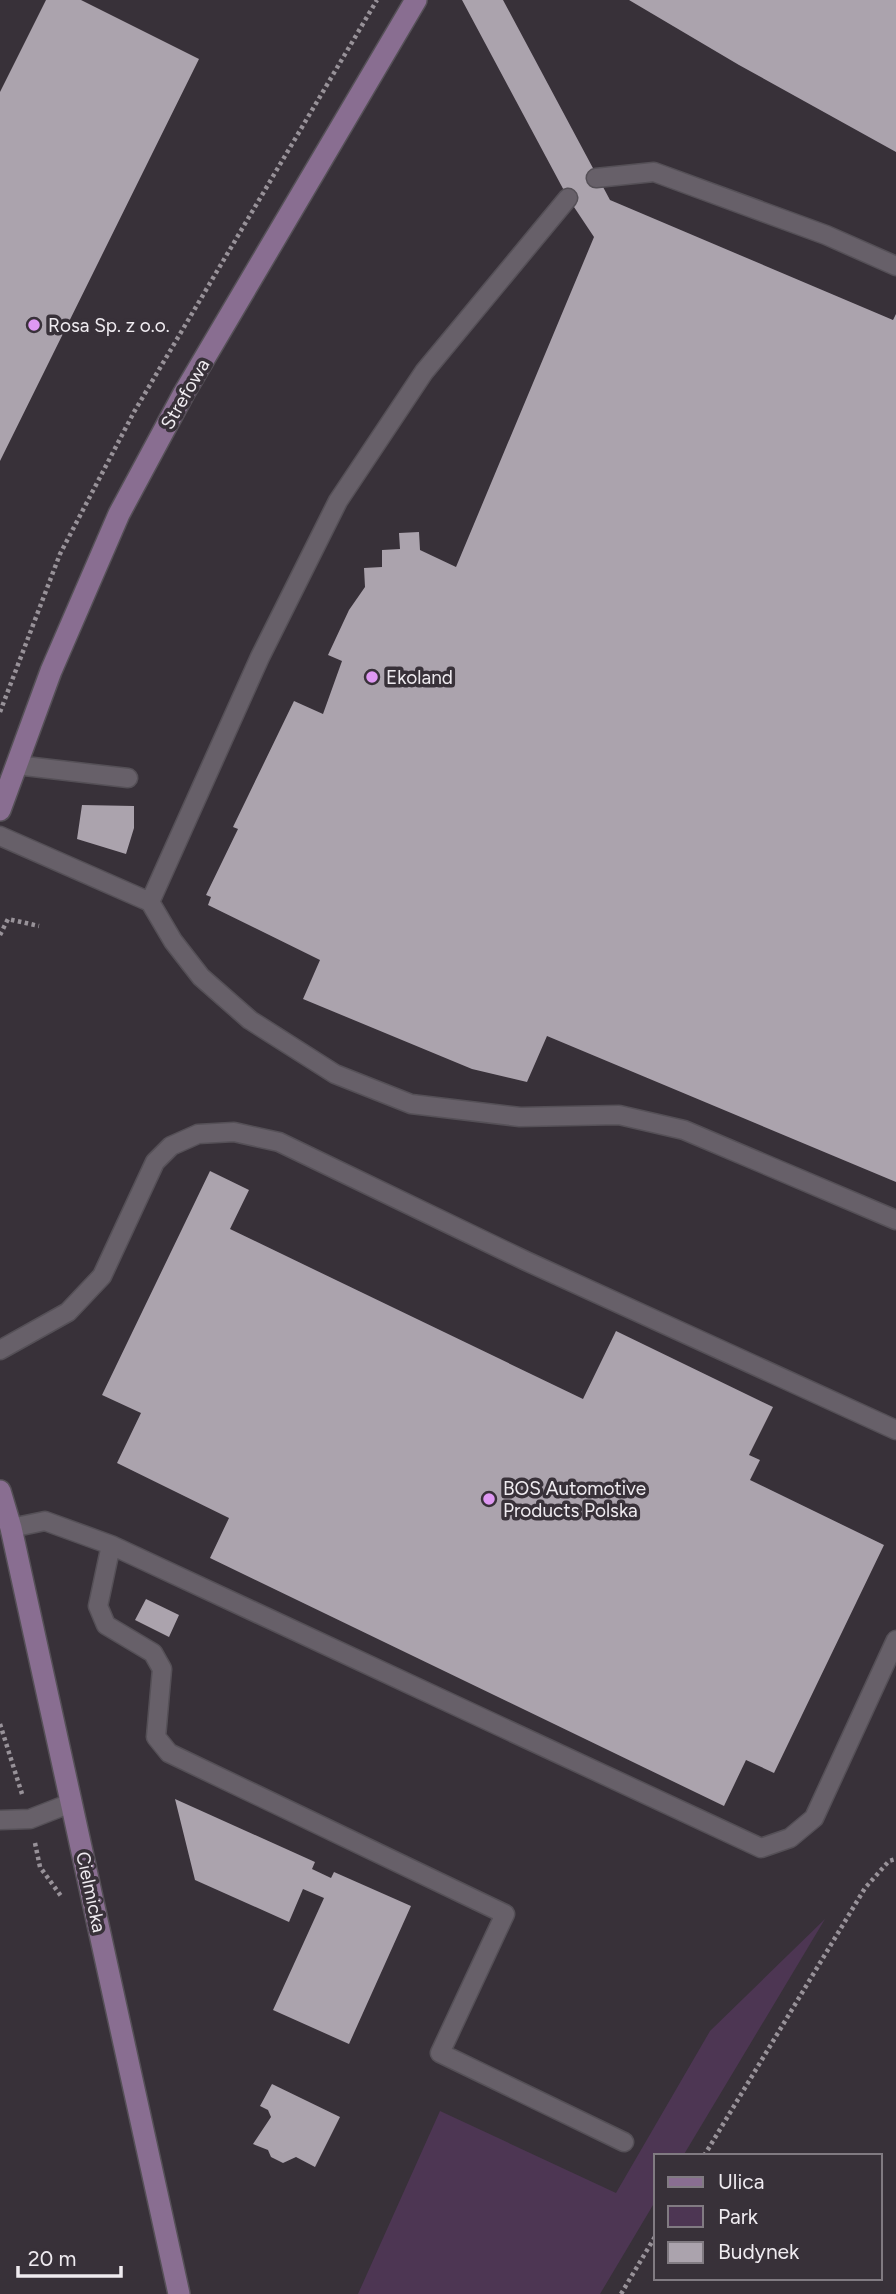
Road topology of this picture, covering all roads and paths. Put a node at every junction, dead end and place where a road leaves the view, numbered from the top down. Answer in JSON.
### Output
{"nodes":[{"id":1,"x":416,"y":0,"type":"edge"},
{"id":2,"x":596,"y":178,"type":"dead end"},
{"id":3,"x":568,"y":198,"type":"dead end"},
{"id":4,"x":896,"y":266,"type":"edge"},
{"id":5,"x":16,"y":765,"type":"junction"},
{"id":6,"x":128,"y":778,"type":"dead end"},
{"id":7,"x":0,"y":810,"type":"edge"},
{"id":8,"x":0,"y":836,"type":"edge"},
{"id":9,"x":150,"y":902,"type":"junction"},
{"id":10,"x":39,"y":926,"type":"dead end"},
{"id":11,"x":0,"y":935,"type":"edge"},
{"id":12,"x":896,"y":1220,"type":"edge"},
{"id":13,"x":0,"y":1350,"type":"edge"},
{"id":14,"x":896,"y":1430,"type":"edge"},
{"id":15,"x":0,"y":1491,"type":"edge"},
{"id":16,"x":11,"y":1528,"type":"junction"},
{"id":17,"x":111,"y":1545,"type":"junction"},
{"id":18,"x":896,"y":1640,"type":"edge"},
{"id":19,"x":0,"y":1724,"type":"edge"},
{"id":20,"x":71,"y":1803,"type":"junction"},
{"id":21,"x":30,"y":1819,"type":"junction"},
{"id":22,"x":0,"y":1820,"type":"edge"},
{"id":23,"x":896,"y":1859,"type":"edge"},
{"id":24,"x":64,"y":1900,"type":"dead end"},
{"id":25,"x":624,"y":2142,"type":"dead end"},
{"id":26,"x":705,"y":2154,"type":"edge"},
{"id":27,"x":654,"y":2238,"type":"edge"},
{"id":28,"x":179,"y":2294,"type":"edge"},
{"id":29,"x":621,"y":2294,"type":"edge"}],
"edges":[{"from":1,"to":5,"type":"street","name":"Strefowa"},
{"from":2,"to":4,"type":"lane"},
{"from":3,"to":9,"type":"lane"},
{"from":5,"to":6,"type":"lane"},
{"from":5,"to":7,"type":"street","name":"Strefowa"},
{"from":8,"to":9,"type":"lane"},
{"from":9,"to":12,"type":"lane"},
{"from":10,"to":11,"type":"path"},
{"from":13,"to":14,"type":"lane"},
{"from":15,"to":16,"type":"street","name":"Cielmicka"},
{"from":16,"to":17,"type":"lane"},
{"from":16,"to":20,"type":"street","name":"Cielmicka"},
{"from":17,"to":18,"type":"lane"},
{"from":17,"to":25,"type":"lane"},
{"from":19,"to":21,"type":"path"},
{"from":20,"to":21,"type":"lane"},
{"from":20,"to":28,"type":"street","name":"Cielmicka"},
{"from":21,"to":22,"type":"lane"},
{"from":21,"to":24,"type":"path"},
{"from":23,"to":26,"type":"path"},
{"from":27,"to":29,"type":"path"}]}
